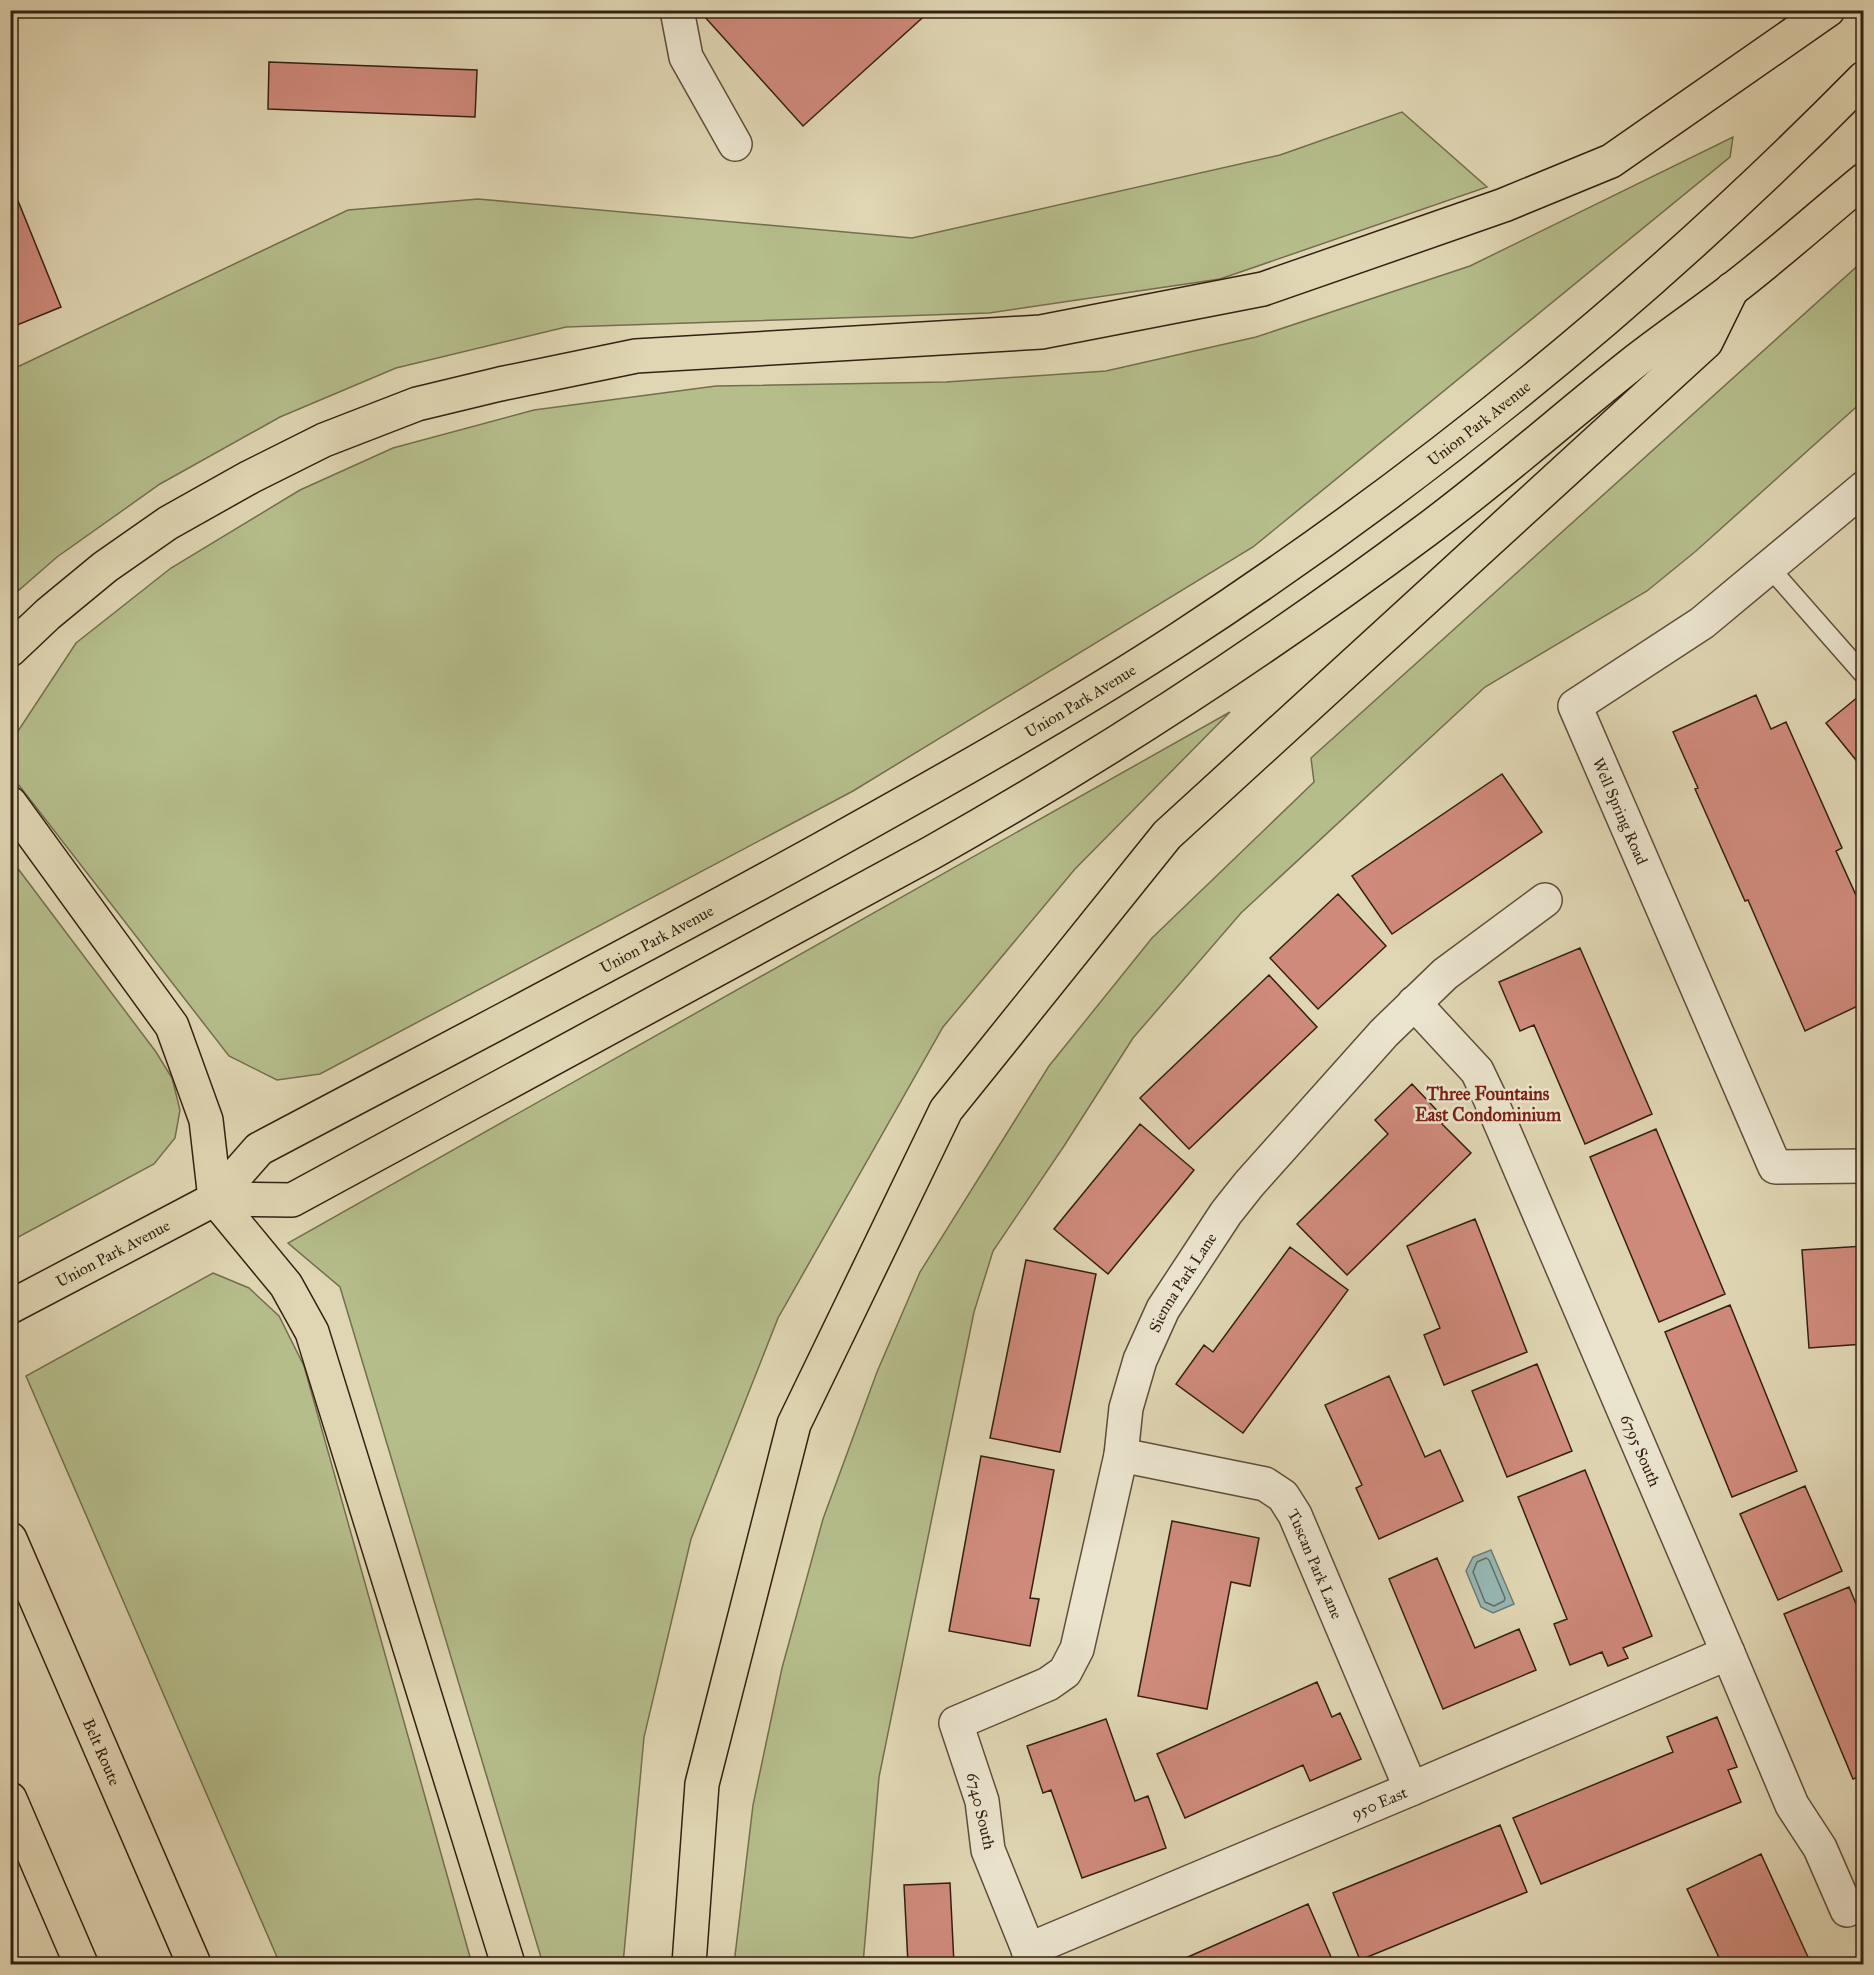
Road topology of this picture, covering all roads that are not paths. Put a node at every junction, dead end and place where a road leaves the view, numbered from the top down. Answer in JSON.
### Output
{"nodes":[{"id":1,"x":677,"y":10,"type":"edge"},
{"id":2,"x":1828,"y":10,"type":"edge"},
{"id":3,"x":1863,"y":78,"type":"edge"},
{"id":4,"x":735,"y":144,"type":"dead end"},
{"id":5,"x":1863,"y":180,"type":"edge"},
{"id":6,"x":1732,"y":289,"type":"junction"},
{"id":7,"x":1860,"y":499,"type":"edge"},
{"id":8,"x":1770,"y":568,"type":"junction"},
{"id":9,"x":10,"y":650,"type":"edge"},
{"id":10,"x":1863,"y":675,"type":"edge"},
{"id":11,"x":10,"y":803,"type":"edge"},
{"id":12,"x":1545,"y":900,"type":"dead end"},
{"id":13,"x":1414,"y":1004,"type":"junction"},
{"id":14,"x":1863,"y":1166,"type":"edge"},
{"id":15,"x":215,"y":1198,"type":"junction"},
{"id":16,"x":10,"y":1307,"type":"edge"},
{"id":17,"x":1121,"y":1455,"type":"junction"},
{"id":18,"x":10,"y":1539,"type":"edge"},
{"id":19,"x":1728,"y":1653,"type":"junction"},
{"id":20,"x":956,"y":1723,"type":"joint"},
{"id":21,"x":1411,"y":1789,"type":"junction"},
{"id":22,"x":10,"y":1799,"type":"edge"},
{"id":23,"x":1847,"y":1911,"type":"dead end"},
{"id":24,"x":1031,"y":1957,"type":"edge"},
{"id":25,"x":81,"y":1965,"type":"edge"},
{"id":26,"x":194,"y":1965,"type":"edge"},
{"id":27,"x":508,"y":1965,"type":"edge"},
{"id":28,"x":689,"y":1965,"type":"edge"}],
"edges":[{"from":1,"to":4,"type":"street"},
{"from":2,"to":9,"type":"main road"},
{"from":3,"to":15,"type":"main road","name":"Union Park Avenue"},
{"from":5,"to":6,"type":"main road","name":"Union Park Avenue"},
{"from":6,"to":15,"type":"main road","name":"Union Park Avenue"},
{"from":6,"to":28,"type":"main road"},
{"from":7,"to":8,"type":"street","name":"Well Spring Road"},
{"from":8,"to":10,"type":"lane"},
{"from":8,"to":14,"type":"street","name":"Well Spring Road"},
{"from":11,"to":15,"type":"main road"},
{"from":12,"to":13,"type":"street","name":"Sienna Park Lane"},
{"from":13,"to":17,"type":"street","name":"Sienna Park Lane"},
{"from":13,"to":19,"type":"street","name":"6795 South"},
{"from":15,"to":16,"type":"main road","name":"Union Park Avenue"},
{"from":15,"to":27,"type":"main road"},
{"from":17,"to":20,"type":"street","name":"Sienna Park Lane"},
{"from":17,"to":21,"type":"street","name":"Tuscan Park Lane"},
{"from":18,"to":26,"type":"main road","name":"Belt Route"},
{"from":19,"to":21,"type":"street","name":"950 East"},
{"from":19,"to":23,"type":"street","name":"6795 South"},
{"from":20,"to":24,"type":"street","name":"6740 South"},
{"from":21,"to":24,"type":"street","name":"950 East"},
{"from":22,"to":25,"type":"main road"}]}
